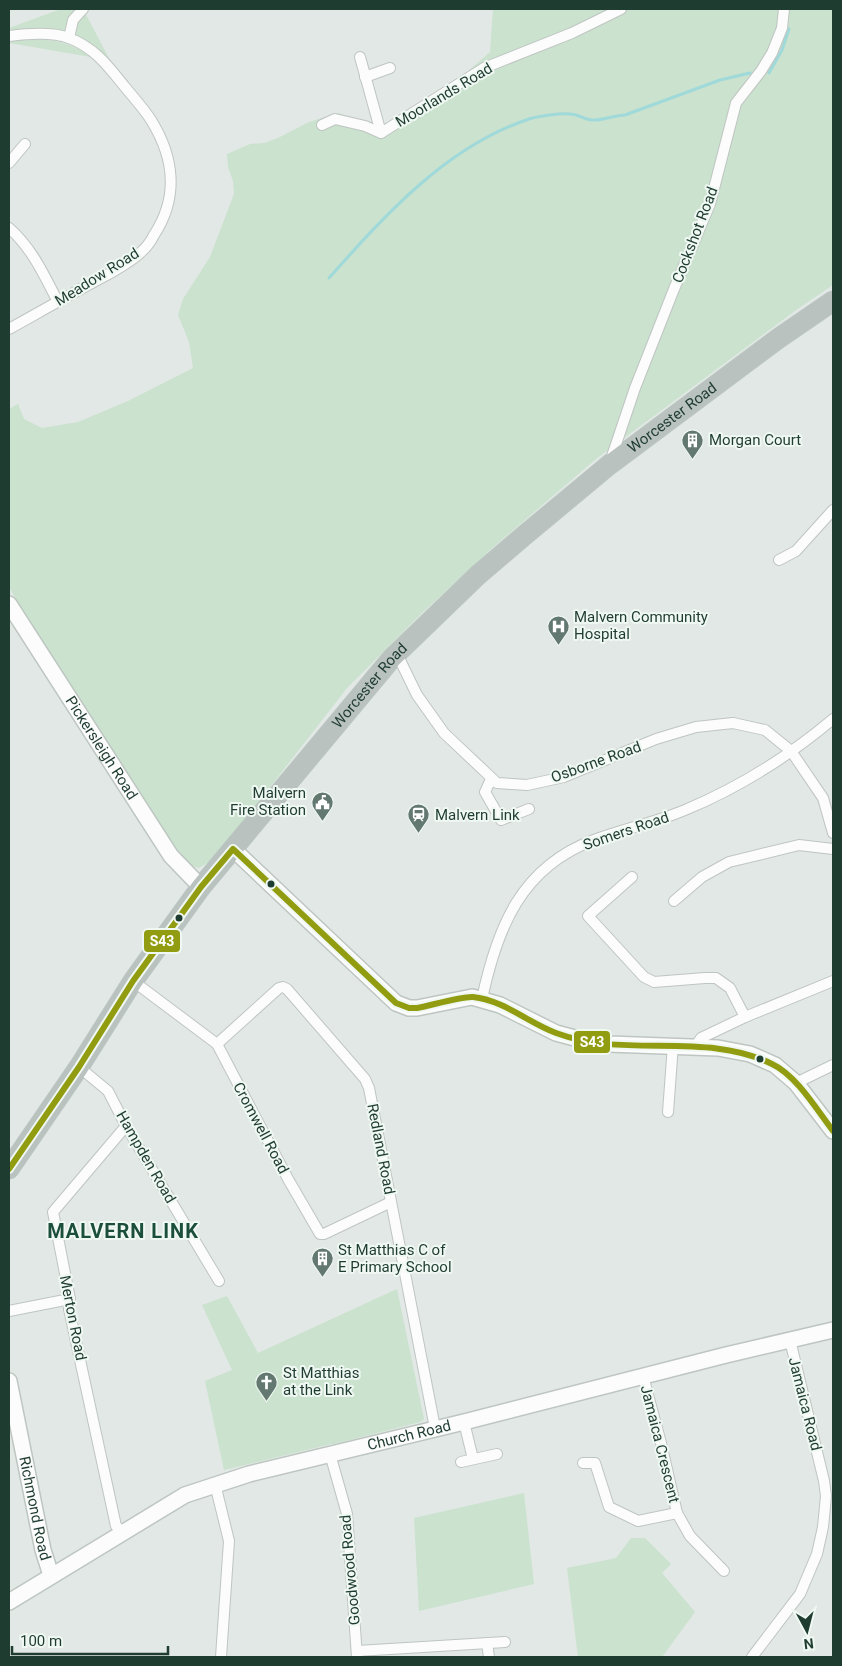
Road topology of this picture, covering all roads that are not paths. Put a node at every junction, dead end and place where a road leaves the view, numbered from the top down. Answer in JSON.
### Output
{"nodes":[{"id":1,"x":83,"y":9,"type":"edge"},
{"id":2,"x":621,"y":9,"type":"edge"},
{"id":3,"x":784,"y":9,"type":"edge"},
{"id":4,"x":9,"y":36,"type":"edge"},
{"id":5,"x":69,"y":38,"type":"junction"},
{"id":6,"x":360,"y":57,"type":"dead end"},
{"id":7,"x":390,"y":68,"type":"dead end"},
{"id":8,"x":365,"y":77,"type":"junction"},
{"id":9,"x":322,"y":125,"type":"dead end"},
{"id":10,"x":380,"y":133,"type":"junction"},
{"id":11,"x":25,"y":144,"type":"dead end"},
{"id":12,"x":9,"y":163,"type":"edge"},
{"id":13,"x":9,"y":228,"type":"edge"},
{"id":14,"x":58,"y":302,"type":"junction"},
{"id":15,"x":831,"y":307,"type":"edge"},
{"id":16,"x":9,"y":329,"type":"edge"},
{"id":17,"x":609,"y":465,"type":"junction"},
{"id":18,"x":833,"y":510,"type":"edge"},
{"id":19,"x":779,"y":560,"type":"dead end"},
{"id":20,"x":9,"y":604,"type":"edge"},
{"id":21,"x":391,"y":661,"type":"junction"},
{"id":22,"x":833,"y":719,"type":"edge"},
{"id":23,"x":791,"y":751,"type":"junction"},
{"id":24,"x":492,"y":779,"type":"junction"},
{"id":25,"x":529,"y":809,"type":"dead end"},
{"id":26,"x":833,"y":833,"type":"edge"},
{"id":27,"x":233,"y":848,"type":"junction"},
{"id":28,"x":833,"y":849,"type":"edge"},
{"id":29,"x":632,"y":877,"type":"dead end"},
{"id":30,"x":201,"y":887,"type":"junction"},
{"id":31,"x":674,"y":900,"type":"dead end"},
{"id":32,"x":133,"y":981,"type":"junction"},
{"id":33,"x":833,"y":981,"type":"edge"},
{"id":34,"x":474,"y":999,"type":"junction"},
{"id":35,"x":745,"y":1017,"type":"junction"},
{"id":36,"x":217,"y":1044,"type":"junction"},
{"id":37,"x":673,"y":1045,"type":"junction"},
{"id":38,"x":695,"y":1046,"type":"junction"},
{"id":39,"x":833,"y":1064,"type":"edge"},
{"id":40,"x":78,"y":1067,"type":"junction"},
{"id":41,"x":796,"y":1082,"type":"junction"},
{"id":42,"x":668,"y":1112,"type":"dead end"},
{"id":43,"x":126,"y":1126,"type":"junction"},
{"id":44,"x":833,"y":1130,"type":"edge"},
{"id":45,"x":9,"y":1169,"type":"edge"},
{"id":46,"x":391,"y":1202,"type":"junction"},
{"id":47,"x":219,"y":1281,"type":"dead end"},
{"id":48,"x":70,"y":1301,"type":"junction"},
{"id":49,"x":9,"y":1311,"type":"edge"},
{"id":50,"x":833,"y":1330,"type":"edge"},
{"id":51,"x":790,"y":1340,"type":"junction"},
{"id":52,"x":643,"y":1376,"type":"junction"},
{"id":53,"x":9,"y":1381,"type":"edge"},
{"id":54,"x":12,"y":1415,"type":"edge"},
{"id":55,"x":464,"y":1422,"type":"junction"},
{"id":56,"x":435,"y":1428,"type":"junction"},
{"id":57,"x":330,"y":1454,"type":"junction"},
{"id":58,"x":497,"y":1454,"type":"dead end"},
{"id":59,"x":473,"y":1459,"type":"junction"},
{"id":60,"x":461,"y":1462,"type":"dead end"},
{"id":61,"x":583,"y":1463,"type":"dead end"},
{"id":62,"x":215,"y":1484,"type":"junction"},
{"id":63,"x":826,"y":1496,"type":"junction"},
{"id":64,"x":833,"y":1505,"type":"edge"},
{"id":65,"x":677,"y":1513,"type":"junction"},
{"id":66,"x":123,"y":1532,"type":"junction"},
{"id":67,"x":724,"y":1571,"type":"dead end"},
{"id":68,"x":52,"y":1575,"type":"junction"},
{"id":69,"x":9,"y":1602,"type":"edge"},
{"id":70,"x":505,"y":1642,"type":"dead end"},
{"id":71,"x":487,"y":1643,"type":"junction"},
{"id":72,"x":357,"y":1654,"type":"edge"},
{"id":73,"x":221,"y":1657,"type":"edge"},
{"id":74,"x":489,"y":1657,"type":"edge"},
{"id":75,"x":752,"y":1657,"type":"edge"}],
"edges":[{"from":1,"to":5,"type":"street"},
{"from":2,"to":10,"type":"street","name":"Moorlands Road"},
{"from":3,"to":17,"type":"street","name":"Cockshot Road"},
{"from":4,"to":5,"type":"street","name":"Meadow Road"},
{"from":5,"to":14,"type":"street","name":"Meadow Road"},
{"from":6,"to":8,"type":"street"},
{"from":7,"to":8,"type":"street"},
{"from":8,"to":10,"type":"street"},
{"from":9,"to":10,"type":"street","name":"Moorlands Road"},
{"from":11,"to":12,"type":"street"},
{"from":13,"to":14,"type":"street"},
{"from":14,"to":16,"type":"street","name":"Meadow Road"},
{"from":15,"to":17,"type":"highway","name":"Worcester Road"},
{"from":17,"to":21,"type":"highway","name":"Worcester Road"},
{"from":18,"to":19,"type":"street"},
{"from":20,"to":30,"type":"street","name":"Pickersleigh Road"},
{"from":21,"to":24,"type":"street"},
{"from":21,"to":27,"type":"highway","name":"Worcester Road"},
{"from":22,"to":23,"type":"street","name":"Somers Road"},
{"from":23,"to":24,"type":"street","name":"Osborne Road"},
{"from":23,"to":26,"type":"street","name":"Osborne Road"},
{"from":23,"to":34,"type":"street","name":"Somers Road"},
{"from":24,"to":25,"type":"street"},
{"from":27,"to":30,"type":"highway","name":"Worcester Road"},
{"from":27,"to":34,"type":"street"},
{"from":28,"to":31,"type":"street"},
{"from":29,"to":35,"type":"street"},
{"from":30,"to":32,"type":"highway","name":"Worcester Road"},
{"from":32,"to":36,"type":"street","name":"Cromwell Road"},
{"from":32,"to":40,"type":"highway","name":"Worcester Road"},
{"from":33,"to":35,"type":"street"},
{"from":34,"to":37,"type":"street"},
{"from":35,"to":38,"type":"street"},
{"from":36,"to":46,"type":"street","name":"Cromwell Road"},
{"from":36,"to":46,"type":"street","name":"Redland Road"},
{"from":37,"to":38,"type":"street"},
{"from":37,"to":42,"type":"street"},
{"from":38,"to":41,"type":"street"},
{"from":39,"to":41,"type":"street"},
{"from":40,"to":43,"type":"street","name":"Hampden Road"},
{"from":40,"to":45,"type":"highway","name":"Worcester Road"},
{"from":41,"to":44,"type":"street"},
{"from":43,"to":47,"type":"street","name":"Hampden Road"},
{"from":43,"to":48,"type":"street","name":"Merton Road"},
{"from":46,"to":56,"type":"street","name":"Redland Road"},
{"from":48,"to":49,"type":"street"},
{"from":48,"to":66,"type":"street","name":"Merton Road"},
{"from":50,"to":51,"type":"street","name":"Church Road"},
{"from":51,"to":52,"type":"street","name":"Church Road"},
{"from":51,"to":63,"type":"street","name":"Jamaica Road"},
{"from":52,"to":55,"type":"street","name":"Church Road"},
{"from":52,"to":65,"type":"street","name":"Jamaica Crescent"},
{"from":53,"to":54,"type":"street","name":"Richmond Road"},
{"from":54,"to":68,"type":"street","name":"Richmond Road"},
{"from":55,"to":56,"type":"street","name":"Church Road"},
{"from":55,"to":59,"type":"street"},
{"from":56,"to":57,"type":"street","name":"Church Road"},
{"from":57,"to":62,"type":"street","name":"Church Road"},
{"from":57,"to":72,"type":"street","name":"Goodwood Road"},
{"from":58,"to":59,"type":"street"},
{"from":59,"to":60,"type":"street"},
{"from":61,"to":65,"type":"street","name":"Jamaica Crescent"},
{"from":62,"to":66,"type":"street","name":"Church Road"},
{"from":62,"to":73,"type":"street"},
{"from":63,"to":64,"type":"street"},
{"from":63,"to":75,"type":"street","name":"Jamaica Road"},
{"from":65,"to":67,"type":"street","name":"Jamaica Crescent"},
{"from":66,"to":68,"type":"street","name":"Church Road"},
{"from":68,"to":69,"type":"street","name":"Church Road"},
{"from":70,"to":71,"type":"street"},
{"from":71,"to":72,"type":"street"},
{"from":71,"to":74,"type":"street"}]}
